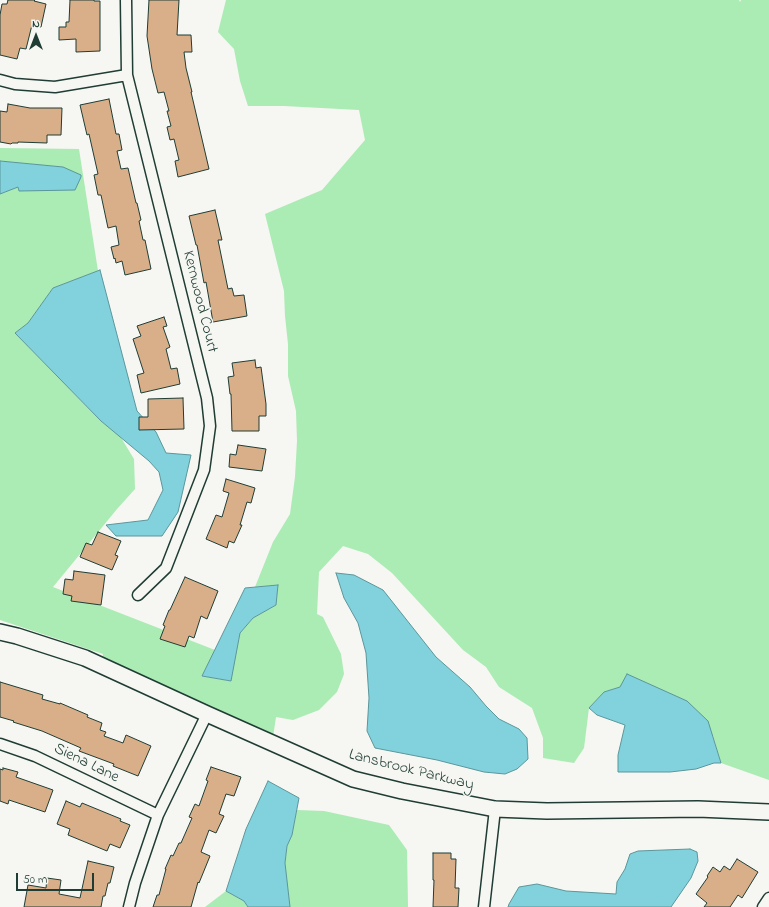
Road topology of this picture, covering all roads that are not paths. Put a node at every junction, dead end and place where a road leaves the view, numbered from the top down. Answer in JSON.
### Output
{"nodes":[{"id":1,"x":126,"y":0,"type":"edge"},
{"id":2,"x":127,"y":75,"type":"junction"},
{"id":3,"x":0,"y":80,"type":"edge"},
{"id":4,"x":138,"y":595,"type":"dead end"},
{"id":5,"x":0,"y":632,"type":"edge"},
{"id":6,"x":207,"y":714,"type":"junction"},
{"id":7,"x":0,"y":744,"type":"edge"},
{"id":8,"x":495,"y":809,"type":"junction"},
{"id":9,"x":769,"y":812,"type":"edge"},
{"id":10,"x":158,"y":815,"type":"junction"},
{"id":11,"x":769,"y":898,"type":"edge"},
{"id":12,"x":129,"y":907,"type":"edge"},
{"id":13,"x":484,"y":907,"type":"edge"},
{"id":14,"x":763,"y":907,"type":"edge"}],
"edges":[{"from":1,"to":2,"type":"street","name":"Kernwood Court"},
{"from":2,"to":3,"type":"street"},
{"from":2,"to":4,"type":"street","name":"Kernwood Court"},
{"from":5,"to":6,"type":"street","name":"Lansbrook Parkway"},
{"from":6,"to":8,"type":"street","name":"Lansbrook Parkway"},
{"from":6,"to":10,"type":"street"},
{"from":7,"to":10,"type":"street","name":"Siena Lane"},
{"from":8,"to":9,"type":"street","name":"Lansbrook Parkway"},
{"from":8,"to":13,"type":"street"},
{"from":10,"to":12,"type":"street"},
{"from":11,"to":14,"type":"street"}]}
